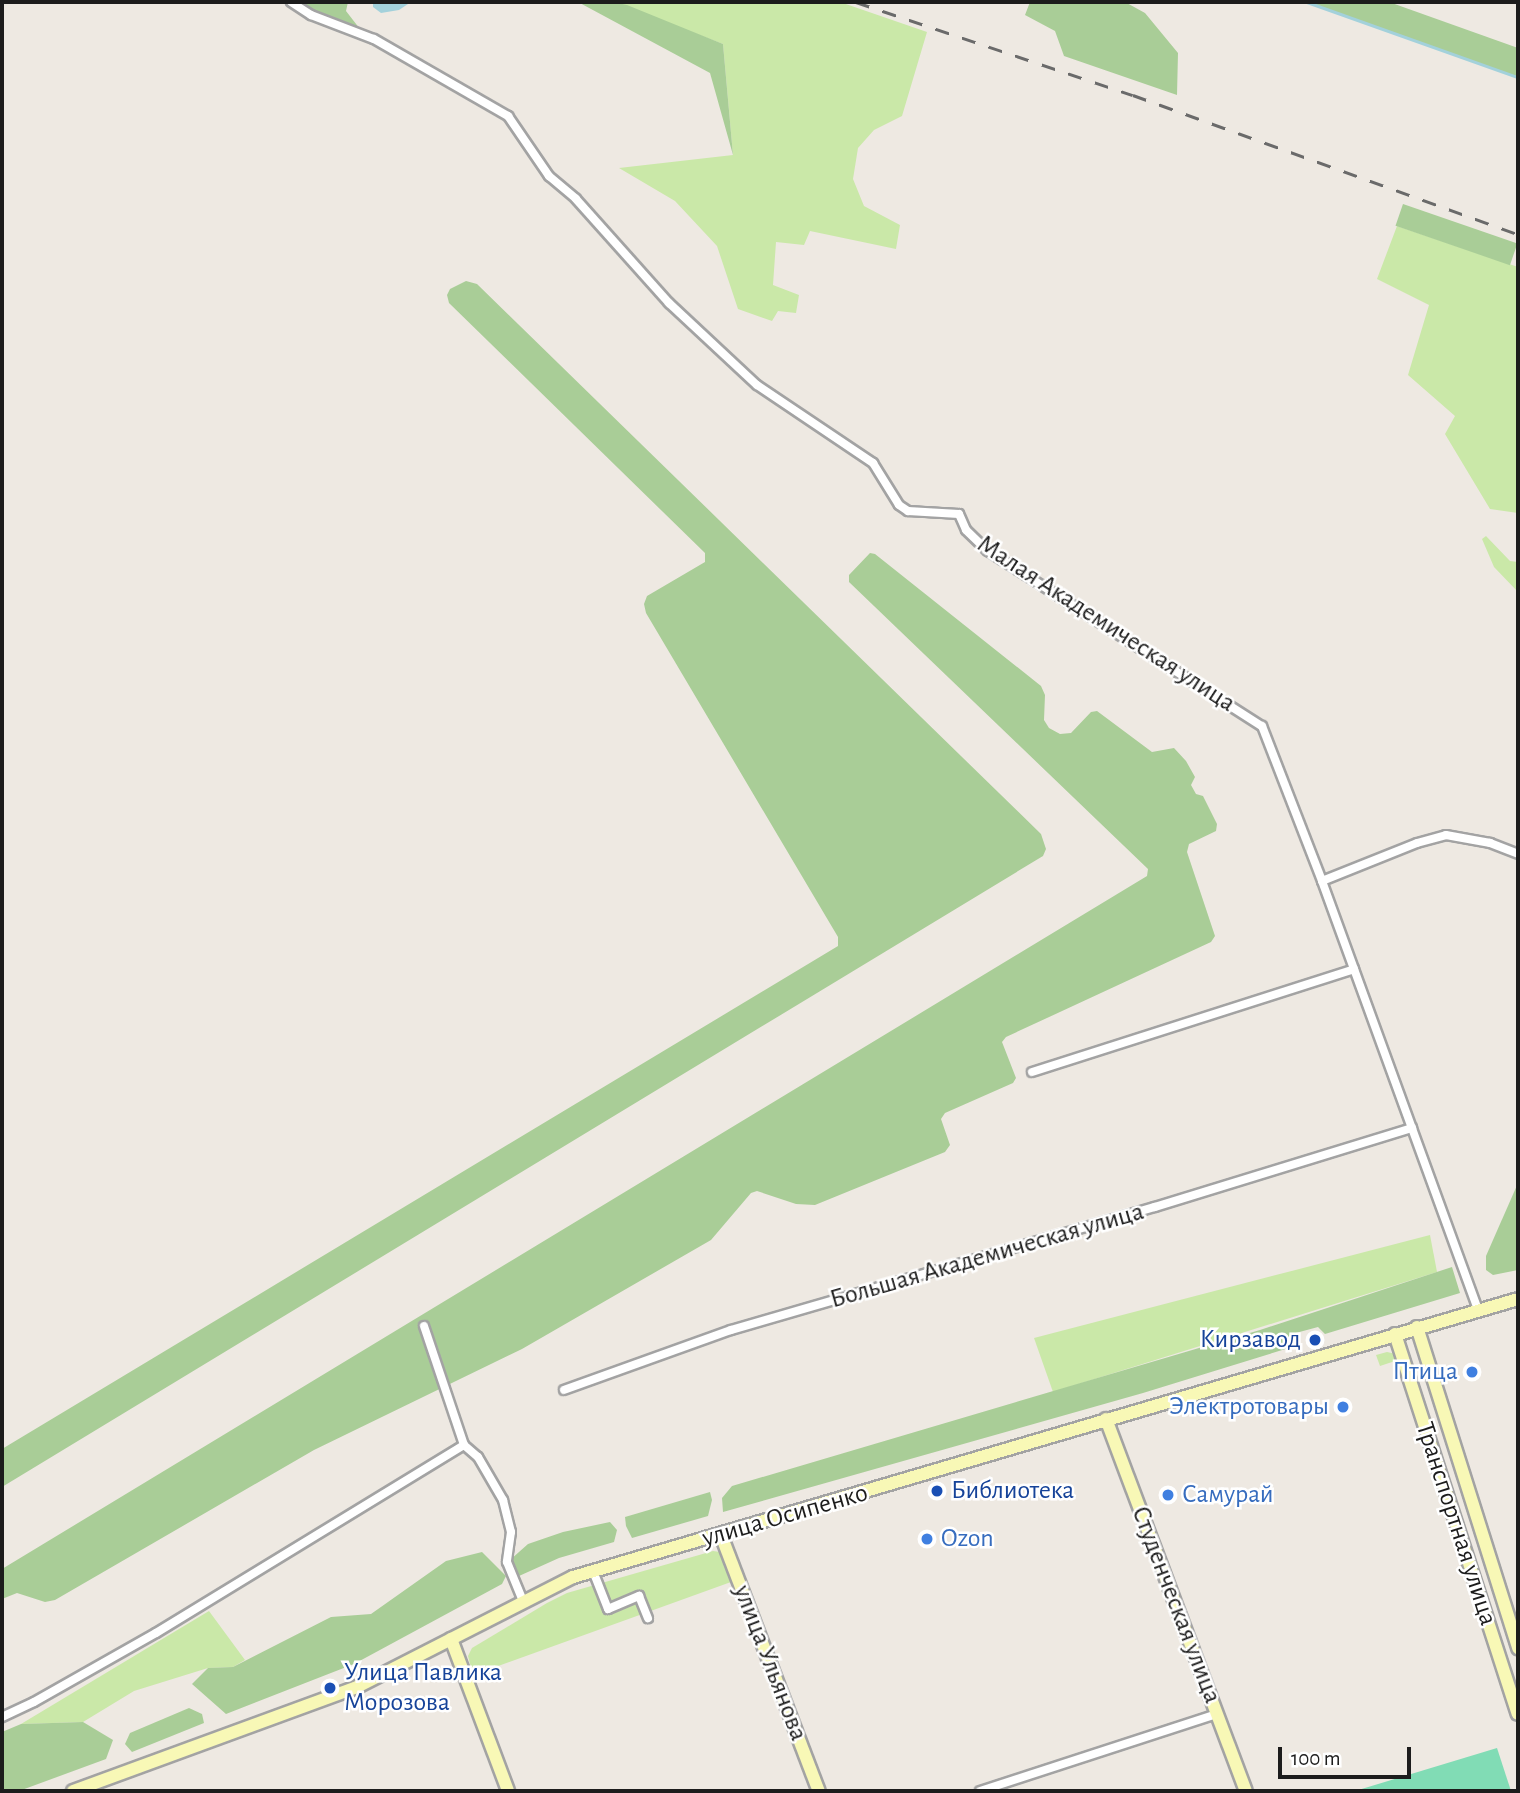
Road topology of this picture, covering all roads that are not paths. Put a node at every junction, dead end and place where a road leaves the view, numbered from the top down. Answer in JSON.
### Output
{"nodes":[{"id":1,"x":290,"y":2,"type":"edge"},
{"id":2,"x":1518,"y":854,"type":"edge"},
{"id":3,"x":1322,"y":881,"type":"junction"},
{"id":4,"x":1354,"y":969,"type":"junction"},
{"id":5,"x":1032,"y":1072,"type":"dead end"},
{"id":6,"x":1412,"y":1128,"type":"junction"},
{"id":7,"x":1518,"y":1299,"type":"edge"},
{"id":8,"x":1478,"y":1310,"type":"junction"},
{"id":9,"x":424,"y":1326,"type":"dead end"},
{"id":10,"x":1417,"y":1327,"type":"junction"},
{"id":11,"x":1395,"y":1334,"type":"junction"},
{"id":12,"x":564,"y":1390,"type":"dead end"},
{"id":13,"x":1106,"y":1419,"type":"junction"},
{"id":14,"x":464,"y":1445,"type":"junction"},
{"id":15,"x":721,"y":1535,"type":"junction"},
{"id":16,"x":593,"y":1571,"type":"junction"},
{"id":17,"x":523,"y":1601,"type":"junction"},
{"id":18,"x":648,"y":1618,"type":"dead end"},
{"id":19,"x":451,"y":1639,"type":"junction"},
{"id":20,"x":1518,"y":1648,"type":"edge"},
{"id":21,"x":1217,"y":1714,"type":"junction"},
{"id":22,"x":1518,"y":1714,"type":"edge"},
{"id":23,"x":2,"y":1717,"type":"edge"},
{"id":24,"x":74,"y":1791,"type":"edge"},
{"id":25,"x":508,"y":1791,"type":"edge"},
{"id":26,"x":819,"y":1791,"type":"edge"},
{"id":27,"x":980,"y":1791,"type":"edge"},
{"id":28,"x":1246,"y":1791,"type":"edge"}],
"edges":[{"from":1,"to":3,"type":"street","name":"Малая Академическая улица"},
{"from":2,"to":3,"type":"street"},
{"from":3,"to":4,"type":"street"},
{"from":4,"to":5,"type":"street"},
{"from":4,"to":6,"type":"street"},
{"from":6,"to":8,"type":"street"},
{"from":6,"to":12,"type":"street","name":"Большая Академическая улица"},
{"from":7,"to":8,"type":"main road","name":"улица Осипенко"},
{"from":8,"to":10,"type":"main road","name":"улица Осипенко"},
{"from":9,"to":14,"type":"street"},
{"from":10,"to":11,"type":"main road","name":"улица Осипенко"},
{"from":10,"to":20,"type":"main road","name":"Транспортная улица"},
{"from":11,"to":13,"type":"main road","name":"улица Осипенко"},
{"from":11,"to":22,"type":"main road","name":"Транспортная улица"},
{"from":13,"to":15,"type":"main road","name":"улица Осипенко"},
{"from":13,"to":21,"type":"main road","name":"Студенческая улица"},
{"from":14,"to":17,"type":"street"},
{"from":14,"to":23,"type":"street"},
{"from":15,"to":16,"type":"main road","name":"улица Осипенко"},
{"from":15,"to":26,"type":"main road","name":"улица Ульянова"},
{"from":16,"to":17,"type":"main road","name":"улица Осипенко"},
{"from":16,"to":18,"type":"street"},
{"from":17,"to":19,"type":"main road","name":"улица Осипенко"},
{"from":19,"to":24,"type":"main road","name":"улица Осипенко"},
{"from":19,"to":25,"type":"main road"},
{"from":21,"to":27,"type":"street"},
{"from":21,"to":28,"type":"main road","name":"Студенческая улица"}]}
